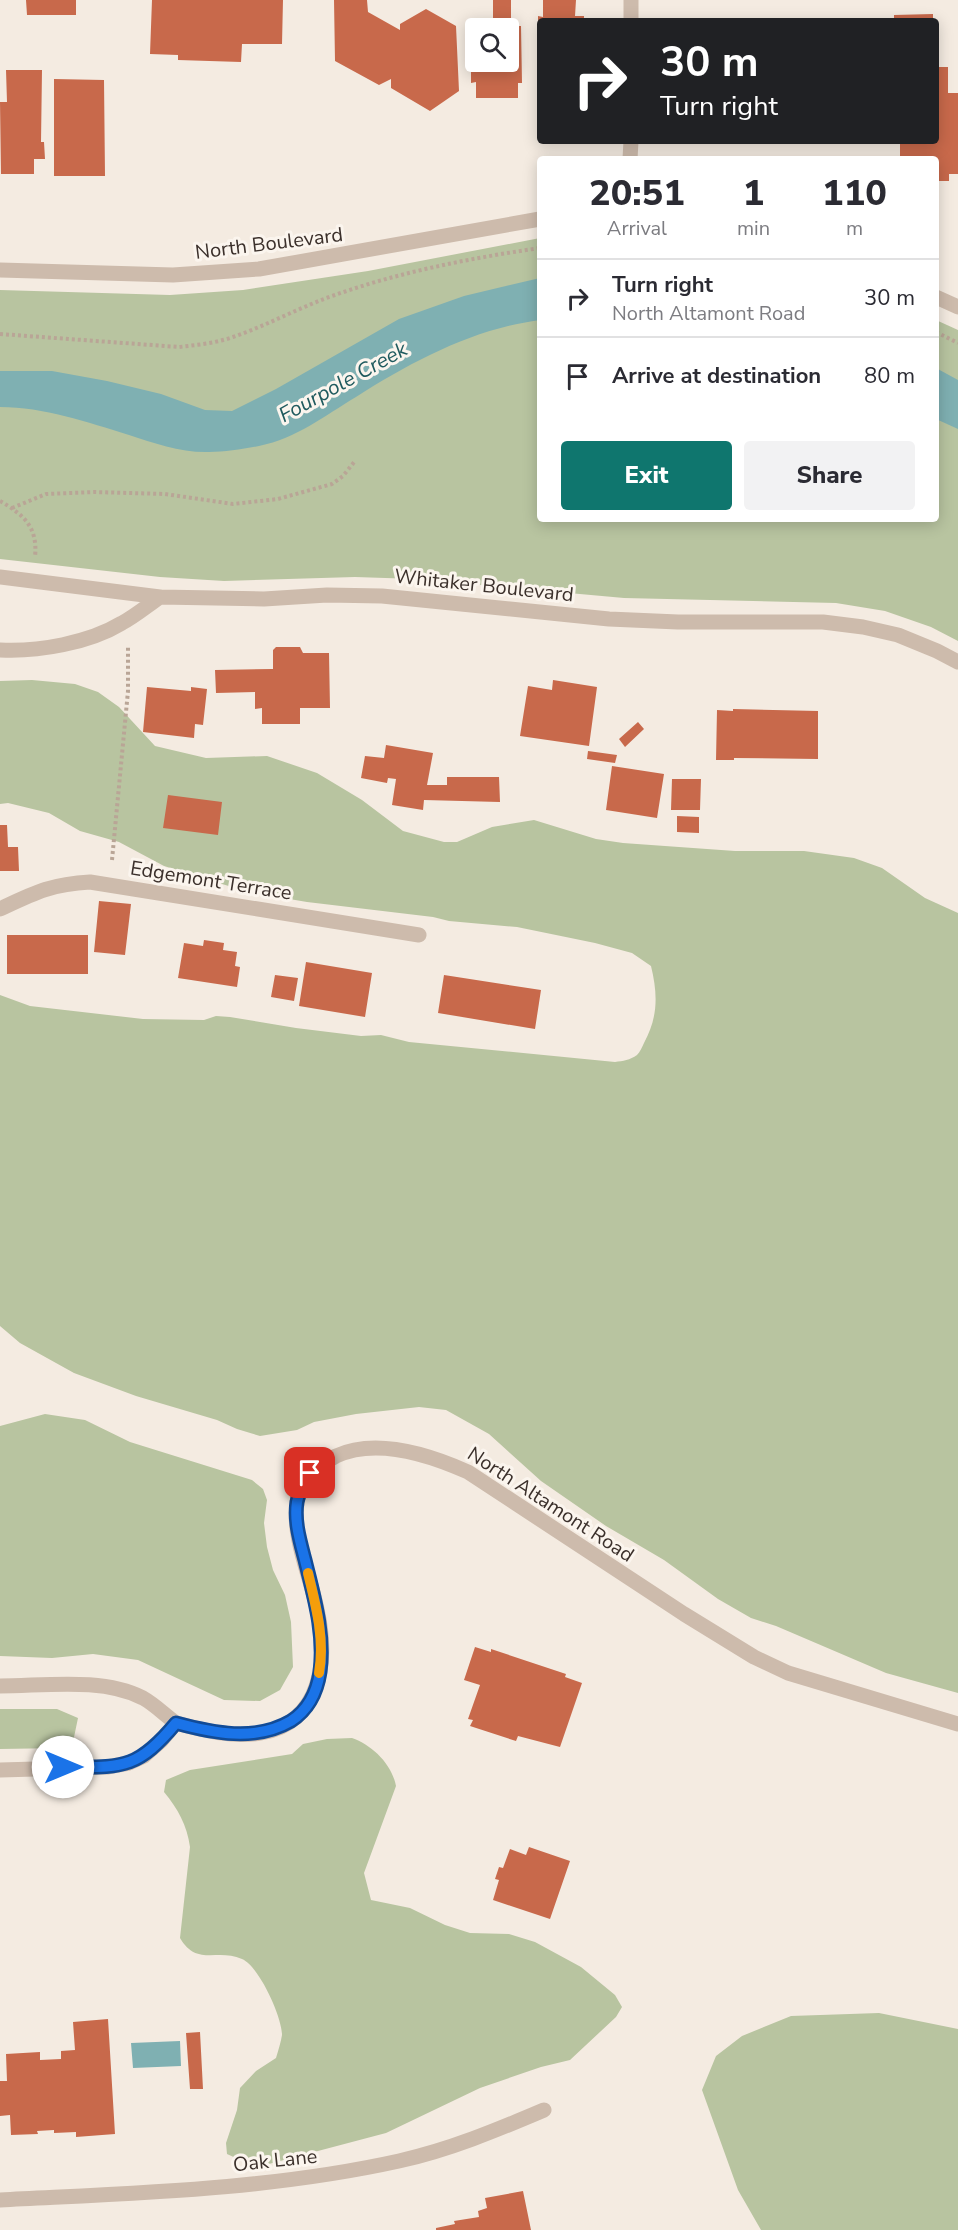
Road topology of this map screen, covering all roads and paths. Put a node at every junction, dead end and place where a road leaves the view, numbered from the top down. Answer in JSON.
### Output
{"nodes":[{"id":1,"x":631,"y":0,"type":"edge"},
{"id":2,"x":631,"y":18,"type":"edge"},
{"id":3,"x":537,"y":220,"type":"edge"},
{"id":4,"x":537,"y":248,"type":"edge"},
{"id":5,"x":0,"y":270,"type":"edge"},
{"id":6,"x":939,"y":298,"type":"edge"},
{"id":7,"x":958,"y":307,"type":"edge"},
{"id":8,"x":0,"y":334,"type":"edge"},
{"id":9,"x":939,"y":334,"type":"edge"},
{"id":10,"x":958,"y":343,"type":"edge"},
{"id":11,"x":355,"y":461,"type":"dead end"},
{"id":12,"x":0,"y":501,"type":"edge"},
{"id":13,"x":12,"y":508,"type":"junction"},
{"id":14,"x":35,"y":564,"type":"dead end"},
{"id":15,"x":0,"y":578,"type":"edge"},
{"id":16,"x":160,"y":597,"type":"junction"},
{"id":17,"x":129,"y":649,"type":"dead end"},
{"id":18,"x":0,"y":650,"type":"edge"},
{"id":19,"x":958,"y":662,"type":"edge"},
{"id":20,"x":112,"y":862,"type":"dead end"},
{"id":21,"x":0,"y":909,"type":"edge"},
{"id":22,"x":419,"y":935,"type":"dead end"},
{"id":23,"x":0,"y":1686,"type":"edge"},
{"id":24,"x":176,"y":1723,"type":"junction"},
{"id":25,"x":958,"y":1725,"type":"edge"},
{"id":26,"x":0,"y":1770,"type":"edge"},
{"id":27,"x":544,"y":2110,"type":"dead end"},
{"id":28,"x":0,"y":2200,"type":"edge"}],
"edges":[{"from":1,"to":2,"type":"street"},
{"from":3,"to":5,"type":"street","name":"North Boulevard"},
{"from":4,"to":8,"type":"path"},
{"from":6,"to":7,"type":"street"},
{"from":9,"to":10,"type":"path"},
{"from":11,"to":13,"type":"path"},
{"from":12,"to":13,"type":"path"},
{"from":13,"to":14,"type":"path"},
{"from":15,"to":16,"type":"street","name":"Whitaker Boulevard"},
{"from":16,"to":18,"type":"street"},
{"from":16,"to":19,"type":"street","name":"Whitaker Boulevard"},
{"from":17,"to":20,"type":"path"},
{"from":21,"to":22,"type":"street","name":"Edgemont Terrace"},
{"from":23,"to":24,"type":"street"},
{"from":24,"to":25,"type":"street","name":"North Altamont Road"},
{"from":24,"to":26,"type":"street"},
{"from":27,"to":28,"type":"street","name":"Oak Lane"}]}
